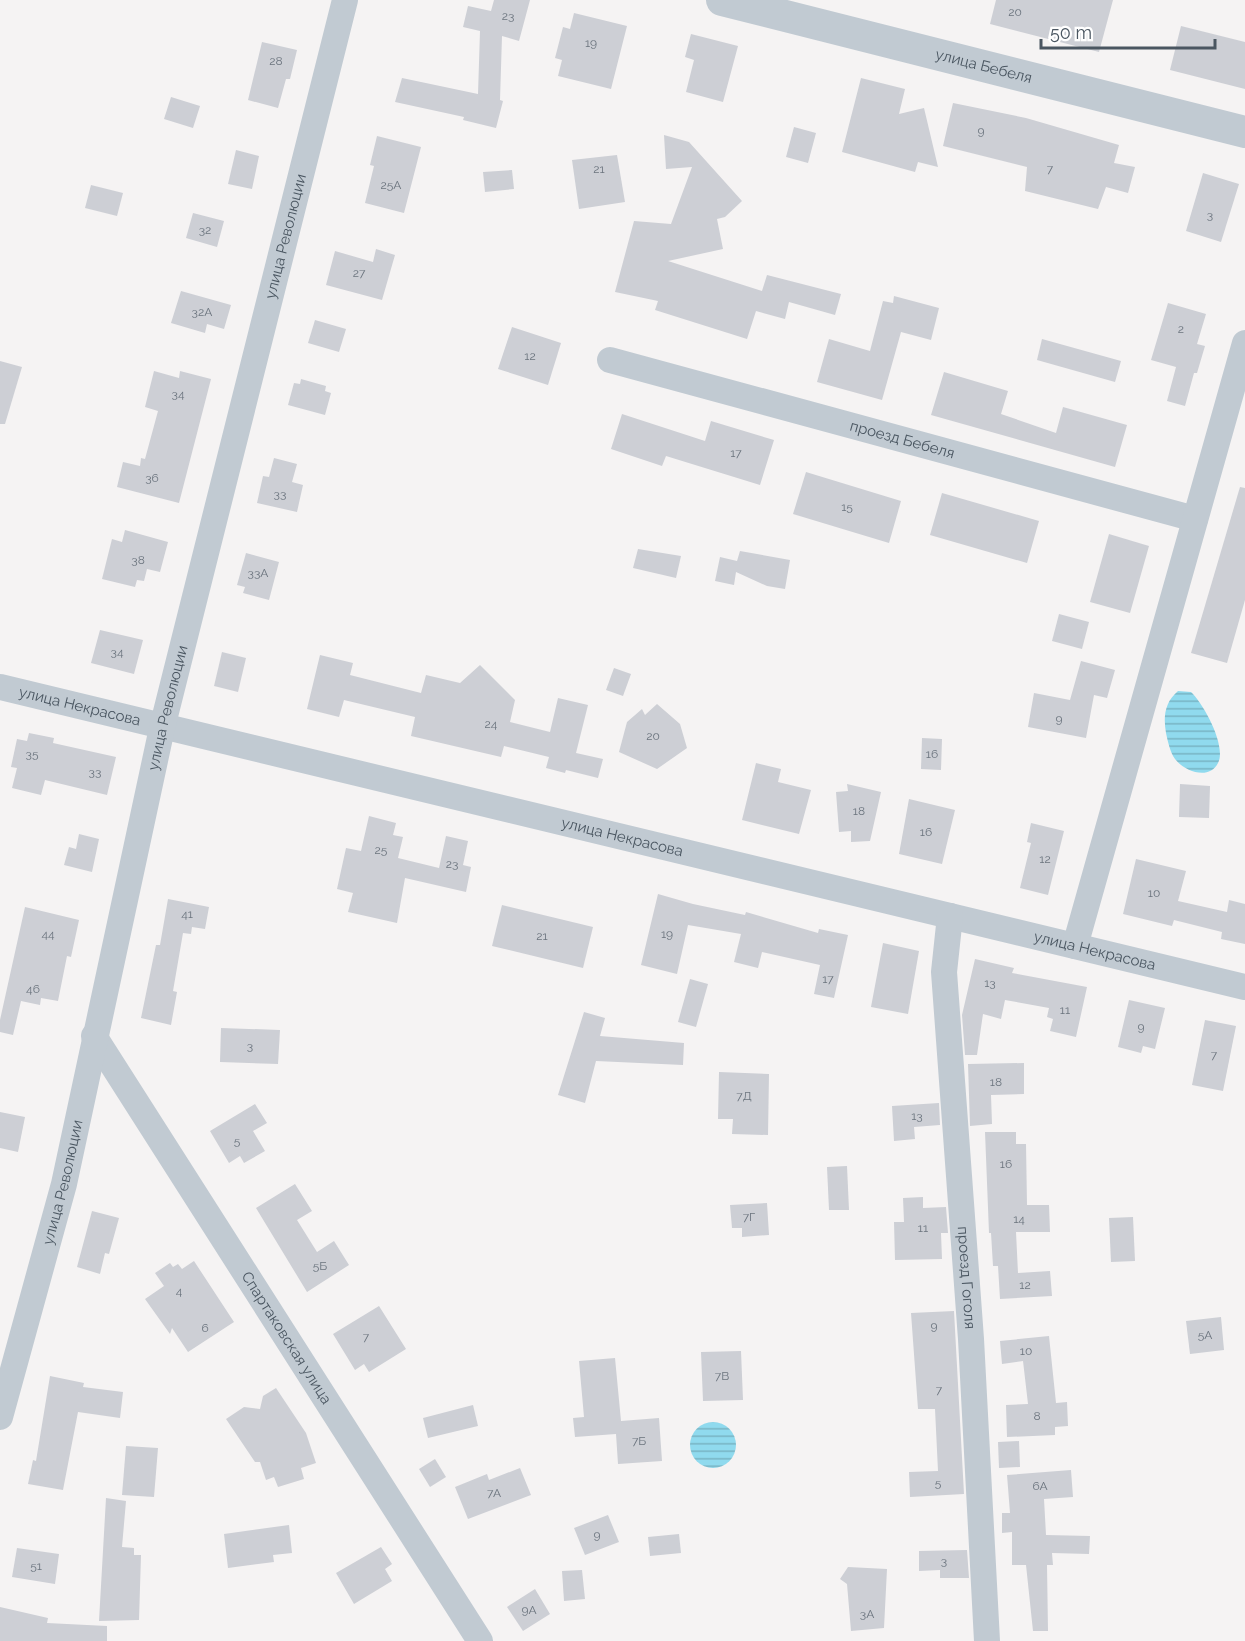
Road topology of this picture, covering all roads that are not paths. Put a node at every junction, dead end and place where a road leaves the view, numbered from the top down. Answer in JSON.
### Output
{"nodes":[{"id":1,"x":345,"y":0,"type":"edge"},
{"id":2,"x":722,"y":0,"type":"edge"},
{"id":3,"x":1245,"y":132,"type":"edge"},
{"id":4,"x":1245,"y":343,"type":"edge"},
{"id":5,"x":610,"y":360,"type":"dead end"},
{"id":6,"x":1195,"y":519,"type":"junction"},
{"id":7,"x":0,"y":687,"type":"edge"},
{"id":8,"x":162,"y":728,"type":"junction"},
{"id":9,"x":950,"y":916,"type":"junction"},
{"id":10,"x":1075,"y":946,"type":"junction"},
{"id":11,"x":1245,"y":987,"type":"edge"},
{"id":12,"x":94,"y":1036,"type":"junction"},
{"id":13,"x":0,"y":1417,"type":"edge"},
{"id":14,"x":480,"y":1641,"type":"edge"},
{"id":15,"x":987,"y":1641,"type":"edge"}],
"edges":[{"from":1,"to":8,"type":"street","name":"улица Революции"},
{"from":2,"to":3,"type":"street","name":"улица Бебеля"},
{"from":4,"to":6,"type":"street"},
{"from":5,"to":6,"type":"street","name":"проезд Бебеля"},
{"from":6,"to":10,"type":"street"},
{"from":7,"to":8,"type":"street","name":"улица Некрасова"},
{"from":8,"to":9,"type":"street","name":"улица Некрасова"},
{"from":8,"to":12,"type":"street","name":"улица Революции"},
{"from":9,"to":10,"type":"street","name":"улица Некрасова"},
{"from":9,"to":15,"type":"street","name":"проезд Гоголя"},
{"from":10,"to":11,"type":"street","name":"улица Некрасова"},
{"from":12,"to":13,"type":"street","name":"улица Революции"},
{"from":12,"to":14,"type":"street","name":"Спартаковская улица"}]}
